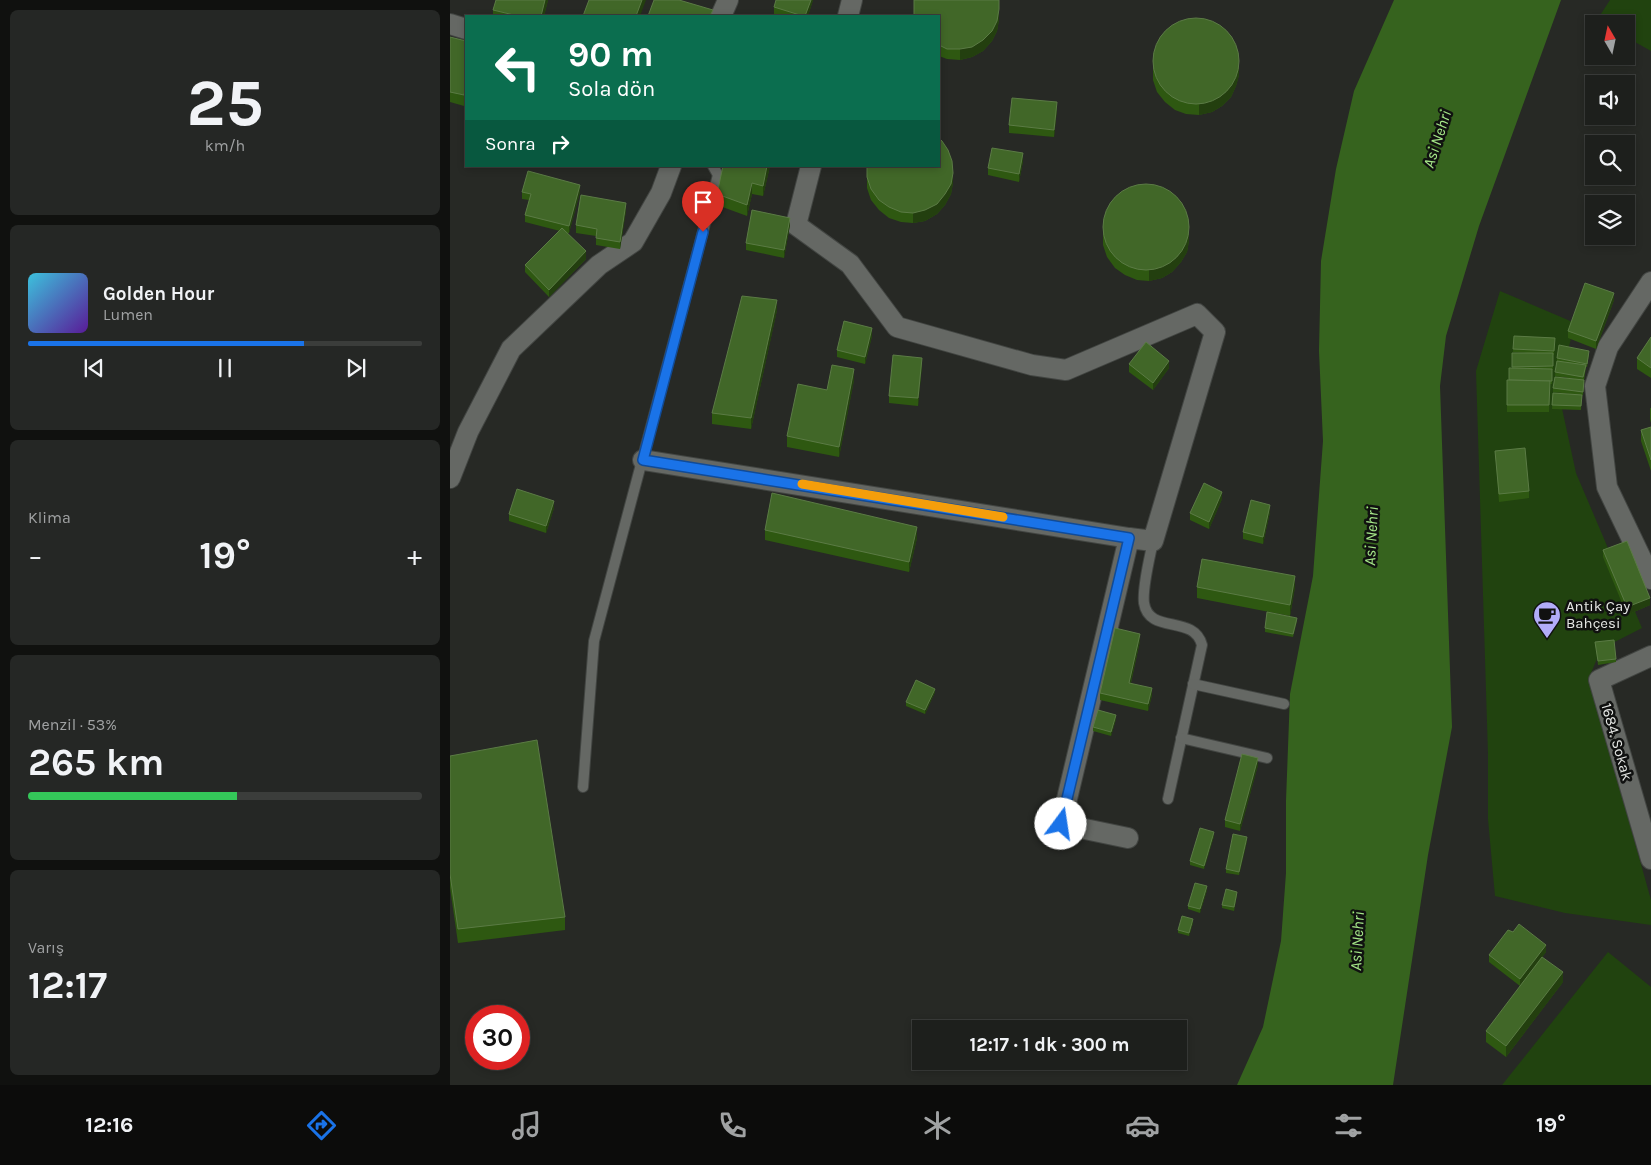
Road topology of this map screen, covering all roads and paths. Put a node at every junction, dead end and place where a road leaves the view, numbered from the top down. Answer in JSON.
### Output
{"nodes":[{"id":1,"x":728,"y":0,"type":"edge"},
{"id":2,"x":852,"y":0,"type":"edge"},
{"id":3,"x":721,"y":15,"type":"edge"},
{"id":4,"x":848,"y":15,"type":"edge"},
{"id":5,"x":450,"y":24,"type":"edge"},
{"id":6,"x":465,"y":28,"type":"edge"},
{"id":7,"x":671,"y":167,"type":"edge"},
{"id":8,"x":714,"y":167,"type":"edge"},
{"id":9,"x":811,"y":167,"type":"edge"},
{"id":10,"x":1651,"y":284,"type":"edge"},
{"id":11,"x":643,"y":460,"type":"junction"},
{"id":12,"x":450,"y":478,"type":"edge"},
{"id":13,"x":1129,"y":538,"type":"junction"},
{"id":14,"x":1153,"y":541,"type":"junction"},
{"id":15,"x":1651,"y":579,"type":"edge"},
{"id":16,"x":1651,"y":656,"type":"edge"},
{"id":17,"x":1194,"y":684,"type":"junction"},
{"id":18,"x":1284,"y":704,"type":"dead end"},
{"id":19,"x":1181,"y":738,"type":"junction"},
{"id":20,"x":1267,"y":758,"type":"dead end"},
{"id":21,"x":583,"y":787,"type":"dead end"},
{"id":22,"x":1168,"y":799,"type":"dead end"},
{"id":23,"x":1128,"y":838,"type":"dead end"},
{"id":24,"x":1651,"y":859,"type":"edge"}],
"edges":[{"from":1,"to":3,"type":"street"},
{"from":2,"to":4,"type":"street"},
{"from":5,"to":6,"type":"street"},
{"from":7,"to":12,"type":"street"},
{"from":8,"to":11,"type":"lane"},
{"from":9,"to":14,"type":"street"},
{"from":10,"to":15,"type":"street"},
{"from":11,"to":13,"type":"street"},
{"from":11,"to":21,"type":"lane"},
{"from":13,"to":14,"type":"street"},
{"from":13,"to":23,"type":"street"},
{"from":14,"to":17,"type":"lane"},
{"from":16,"to":24,"type":"street","name":"1684. Sokak"},
{"from":17,"to":18,"type":"lane"},
{"from":17,"to":19,"type":"lane"},
{"from":19,"to":20,"type":"lane"},
{"from":19,"to":22,"type":"lane"}]}
